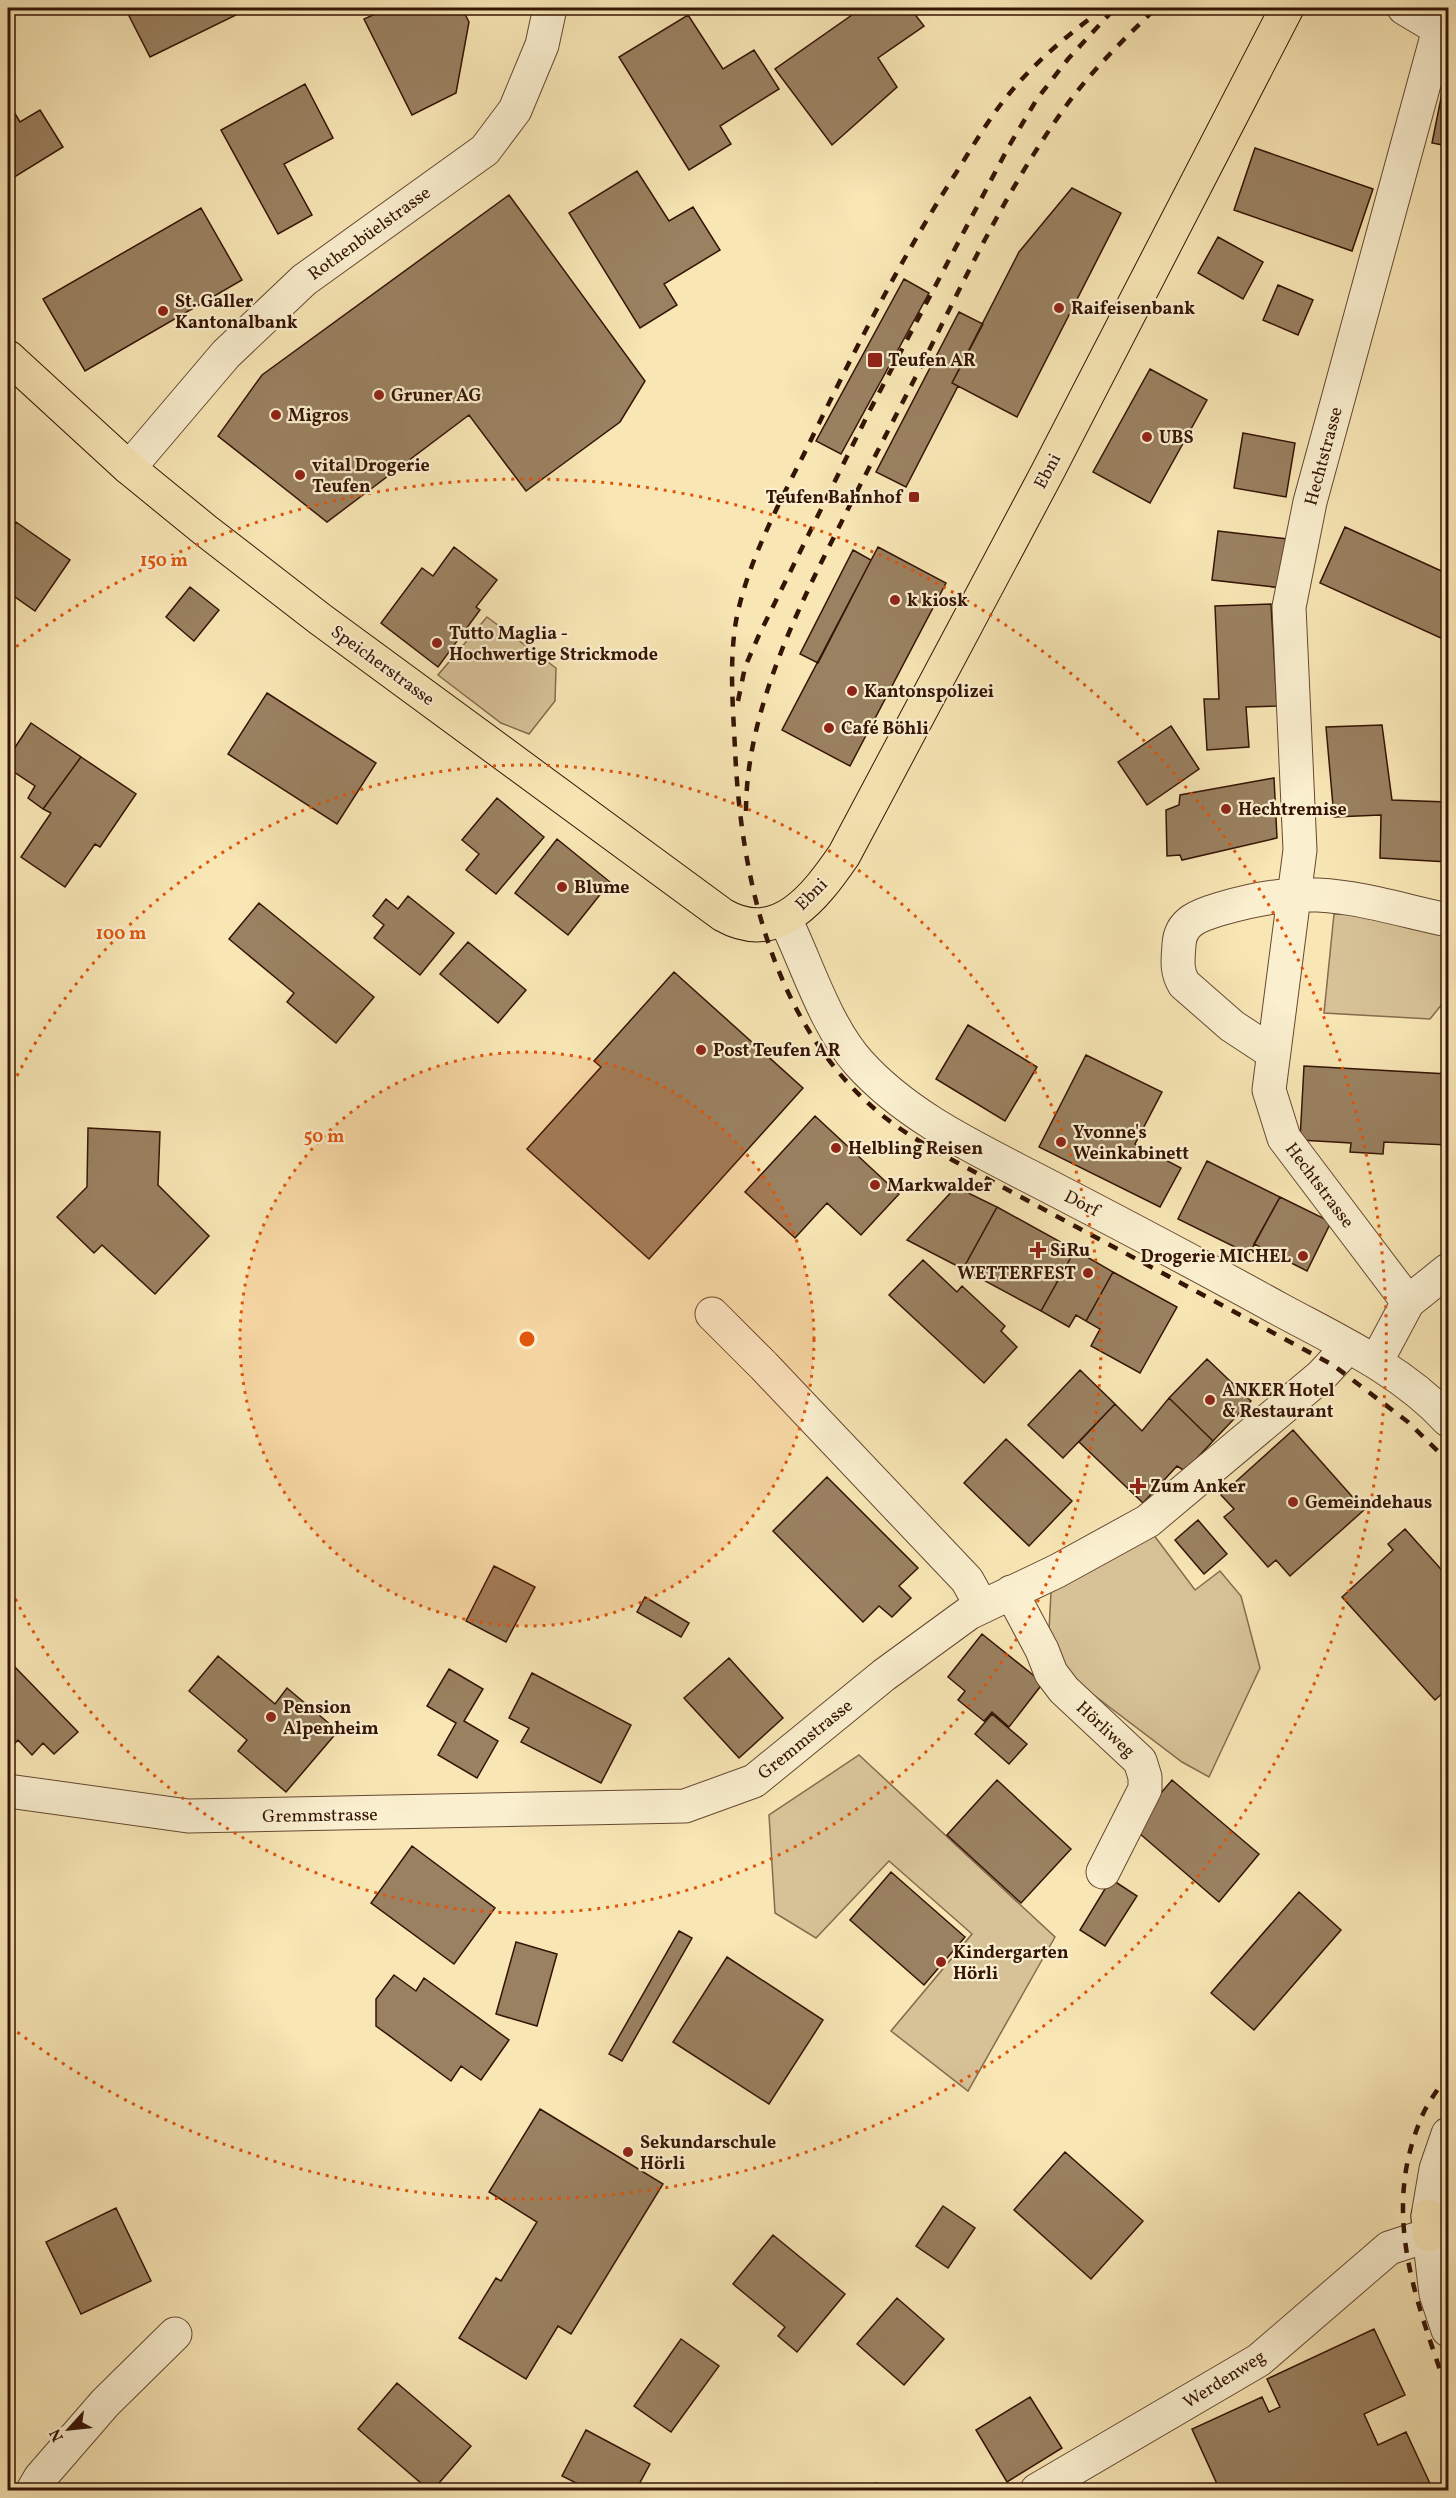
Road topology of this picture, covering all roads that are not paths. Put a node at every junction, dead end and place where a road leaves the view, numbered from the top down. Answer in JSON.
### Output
{"nodes":[{"id":1,"x":550,"y":8,"type":"edge"},
{"id":2,"x":1287,"y":8,"type":"edge"},
{"id":3,"x":1404,"y":8,"type":"edge"},
{"id":4,"x":1443,"y":18,"type":"edge"},
{"id":5,"x":8,"y":357,"type":"edge"},
{"id":6,"x":129,"y":468,"type":"junction"},
{"id":7,"x":1296,"y":895,"type":"junction"},
{"id":8,"x":785,"y":918,"type":"junction"},
{"id":9,"x":1449,"y":920,"type":"edge"},
{"id":10,"x":1273,"y":1053,"type":"junction"},
{"id":11,"x":1449,"y":1270,"type":"edge"},
{"id":12,"x":1408,"y":1302,"type":"junction"},
{"id":13,"x":712,"y":1314,"type":"dead end"},
{"id":14,"x":1348,"y":1347,"type":"junction"},
{"id":15,"x":1376,"y":1362,"type":"junction"},
{"id":16,"x":1449,"y":1420,"type":"edge"},
{"id":17,"x":1011,"y":1592,"type":"junction"},
{"id":18,"x":982,"y":1607,"type":"junction"},
{"id":19,"x":8,"y":1791,"type":"edge"},
{"id":20,"x":1103,"y":1872,"type":"dead end"},
{"id":21,"x":1449,"y":2134,"type":"edge"},
{"id":22,"x":1429,"y":2225,"type":"junction"},
{"id":23,"x":1449,"y":2330,"type":"edge"},
{"id":24,"x":175,"y":2334,"type":"dead end"},
{"id":25,"x":33,"y":2490,"type":"edge"},
{"id":26,"x":1037,"y":2490,"type":"edge"}],
"edges":[{"from":1,"to":6,"type":"street","name":"Rothenbüelstrasse"},
{"from":2,"to":8,"type":"main road","name":"Ebni"},
{"from":3,"to":4,"type":"street","name":"Hechtstrasse"},
{"from":4,"to":7,"type":"street","name":"Hechtstrasse"},
{"from":5,"to":6,"type":"main road","name":"Speicherstrasse"},
{"from":6,"to":8,"type":"main road","name":"Speicherstrasse"},
{"from":7,"to":9,"type":"street"},
{"from":7,"to":10,"type":"street","name":"Hechtstrasse"},
{"from":7,"to":10,"type":"street"},
{"from":8,"to":14,"type":"street","name":"Dorf"},
{"from":10,"to":12,"type":"street","name":"Hechtstrasse"},
{"from":11,"to":12,"type":"street"},
{"from":12,"to":15,"type":"street"},
{"from":13,"to":18,"type":"street"},
{"from":14,"to":15,"type":"street","name":"Dorf"},
{"from":14,"to":17,"type":"street","name":"Gremmstrasse"},
{"from":15,"to":16,"type":"street","name":"Dorf"},
{"from":17,"to":18,"type":"street","name":"Gremmstrasse"},
{"from":17,"to":20,"type":"street","name":"Hörliweg"},
{"from":18,"to":19,"type":"street","name":"Gremmstrasse"},
{"from":21,"to":22,"type":"street"},
{"from":22,"to":23,"type":"street"},
{"from":22,"to":26,"type":"street","name":"Werdenweg"},
{"from":24,"to":25,"type":"street"}]}
